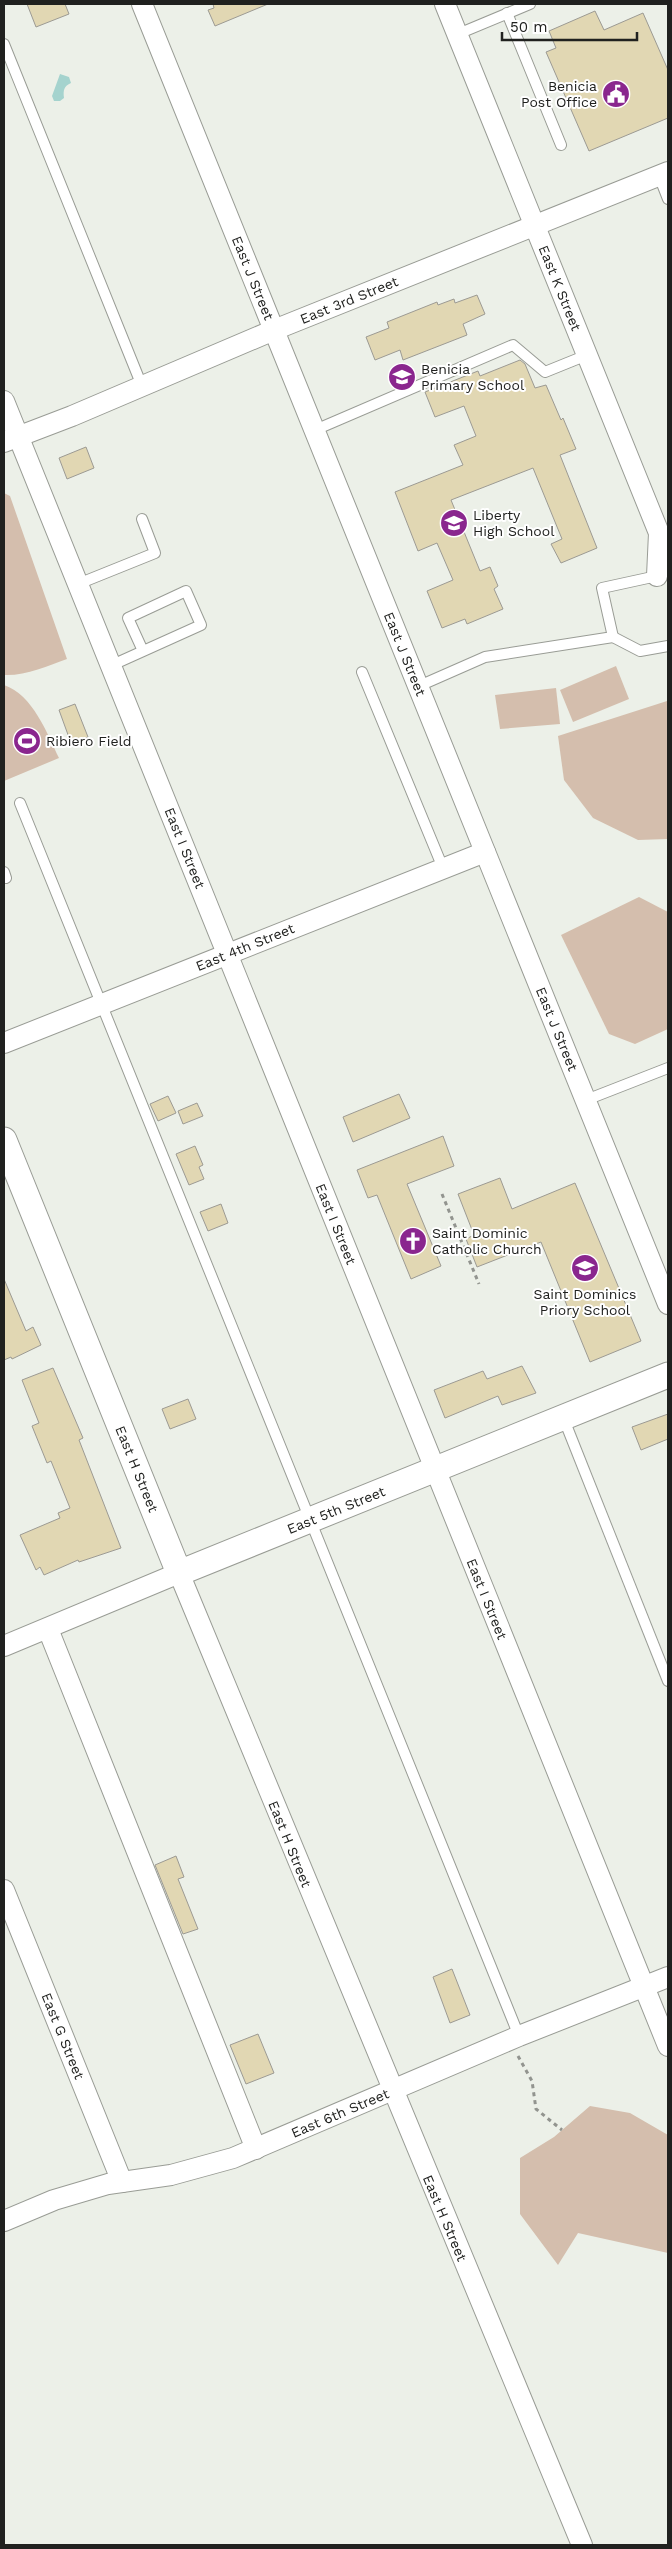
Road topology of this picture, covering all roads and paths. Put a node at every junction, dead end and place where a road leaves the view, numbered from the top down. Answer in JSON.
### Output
{"nodes":[{"id":1,"x":142,"y":4,"type":"edge"},
{"id":2,"x":445,"y":4,"type":"edge"},
{"id":3,"x":530,"y":4,"type":"edge"},
{"id":4,"x":507,"y":13,"type":"junction"},
{"id":5,"x":458,"y":34,"type":"junction"},
{"id":6,"x":4,"y":44,"type":"edge"},
{"id":7,"x":561,"y":145,"type":"dead end"},
{"id":8,"x":664,"y":174,"type":"edge"},
{"id":9,"x":668,"y":199,"type":"edge"},
{"id":10,"x":535,"y":226,"type":"junction"},
{"id":11,"x":274,"y":330,"type":"junction"},
{"id":12,"x":587,"y":355,"type":"junction"},
{"id":13,"x":142,"y":386,"type":"junction"},
{"id":14,"x":4,"y":401,"type":"edge"},
{"id":15,"x":315,"y":430,"type":"junction"},
{"id":16,"x":11,"y":439,"type":"edge"},
{"id":17,"x":142,"y":519,"type":"dead end"},
{"id":18,"x":664,"y":577,"type":"edge"},
{"id":19,"x":78,"y":584,"type":"junction"},
{"id":20,"x":613,"y":638,"type":"junction"},
{"id":21,"x":668,"y":646,"type":"edge"},
{"id":22,"x":143,"y":651,"type":"junction"},
{"id":23,"x":110,"y":666,"type":"junction"},
{"id":24,"x":362,"y":672,"type":"dead end"},
{"id":25,"x":418,"y":686,"type":"junction"},
{"id":26,"x":20,"y":803,"type":"dead end"},
{"id":27,"x":485,"y":852,"type":"junction"},
{"id":28,"x":444,"y":868,"type":"junction"},
{"id":29,"x":228,"y":954,"type":"junction"},
{"id":30,"x":101,"y":1004,"type":"junction"},
{"id":31,"x":4,"y":1043,"type":"edge"},
{"id":32,"x":668,"y":1068,"type":"edge"},
{"id":33,"x":586,"y":1100,"type":"junction"},
{"id":34,"x":4,"y":1140,"type":"edge"},
{"id":35,"x":442,"y":1194,"type":"dead end"},
{"id":36,"x":479,"y":1284,"type":"dead end"},
{"id":37,"x":668,"y":1304,"type":"edge"},
{"id":38,"x":668,"y":1375,"type":"edge"},
{"id":39,"x":563,"y":1418,"type":"junction"},
{"id":40,"x":435,"y":1470,"type":"junction"},
{"id":41,"x":310,"y":1520,"type":"junction"},
{"id":42,"x":179,"y":1573,"type":"junction"},
{"id":43,"x":48,"y":1629,"type":"junction"},
{"id":44,"x":4,"y":1646,"type":"edge"},
{"id":45,"x":668,"y":1681,"type":"edge"},
{"id":46,"x":4,"y":1890,"type":"edge"},
{"id":47,"x":668,"y":1977,"type":"edge"},
{"id":48,"x":645,"y":1987,"type":"junction"},
{"id":49,"x":514,"y":2038,"type":"junction"},
{"id":50,"x":668,"y":2046,"type":"edge"},
{"id":51,"x":392,"y":2091,"type":"junction"},
{"id":52,"x":562,"y":2130,"type":"dead end"},
{"id":53,"x":256,"y":2149,"type":"junction"},
{"id":54,"x":122,"y":2182,"type":"junction"},
{"id":55,"x":4,"y":2221,"type":"edge"},
{"id":56,"x":582,"y":2545,"type":"edge"}],
"edges":[{"from":1,"to":11,"type":"street","name":"East J Street"},
{"from":2,"to":5,"type":"street","name":"East K Street"},
{"from":3,"to":4,"type":"lane"},
{"from":4,"to":5,"type":"lane"},
{"from":4,"to":7,"type":"lane"},
{"from":5,"to":10,"type":"street","name":"East K Street"},
{"from":6,"to":13,"type":"lane"},
{"from":8,"to":9,"type":"lane"},
{"from":8,"to":10,"type":"street","name":"East 3rd Street"},
{"from":10,"to":11,"type":"street","name":"East 3rd Street"},
{"from":10,"to":12,"type":"street","name":"East K Street"},
{"from":11,"to":13,"type":"street","name":"East 3rd Street"},
{"from":11,"to":15,"type":"street","name":"East J Street"},
{"from":12,"to":15,"type":"lane"},
{"from":12,"to":18,"type":"street","name":"East K Street"},
{"from":13,"to":16,"type":"street","name":"East 3rd Street"},
{"from":14,"to":16,"type":"street","name":"East I Street"},
{"from":15,"to":25,"type":"street","name":"East J Street"},
{"from":16,"to":19,"type":"street","name":"East I Street"},
{"from":17,"to":19,"type":"lane"},
{"from":18,"to":20,"type":"lane"},
{"from":19,"to":23,"type":"street","name":"East I Street"},
{"from":20,"to":21,"type":"lane"},
{"from":20,"to":25,"type":"lane"},
{"from":22,"to":22,"type":"lane"},
{"from":22,"to":23,"type":"lane"},
{"from":23,"to":29,"type":"street","name":"East I Street"},
{"from":24,"to":28,"type":"lane"},
{"from":25,"to":27,"type":"street","name":"East J Street"},
{"from":26,"to":30,"type":"lane"},
{"from":27,"to":28,"type":"street","name":"East 4th Street"},
{"from":27,"to":33,"type":"street","name":"East J Street"},
{"from":28,"to":29,"type":"street","name":"East 4th Street"},
{"from":29,"to":30,"type":"street","name":"East 4th Street"},
{"from":29,"to":40,"type":"street","name":"East I Street"},
{"from":30,"to":31,"type":"street","name":"East 4th Street"},
{"from":30,"to":41,"type":"lane"},
{"from":32,"to":33,"type":"lane"},
{"from":33,"to":37,"type":"street","name":"East J Street"},
{"from":34,"to":42,"type":"street","name":"East H Street"},
{"from":35,"to":36,"type":"path"},
{"from":38,"to":39,"type":"street","name":"East 5th Street"},
{"from":39,"to":40,"type":"street","name":"East 5th Street"},
{"from":39,"to":45,"type":"lane"},
{"from":40,"to":41,"type":"street","name":"East 5th Street"},
{"from":40,"to":48,"type":"street","name":"East I Street"},
{"from":41,"to":42,"type":"street","name":"East 5th Street"},
{"from":41,"to":49,"type":"lane"},
{"from":42,"to":43,"type":"street","name":"East 5th Street"},
{"from":42,"to":51,"type":"street","name":"East H Street"},
{"from":43,"to":44,"type":"street","name":"East 5th Street"},
{"from":43,"to":53,"type":"street"},
{"from":46,"to":54,"type":"street","name":"East G Street"},
{"from":47,"to":48,"type":"street","name":"East 6th Street"},
{"from":48,"to":49,"type":"street","name":"East 6th Street"},
{"from":48,"to":50,"type":"street","name":"East I Street"},
{"from":49,"to":51,"type":"street","name":"East 6th Street"},
{"from":49,"to":52,"type":"path"},
{"from":51,"to":53,"type":"street","name":"East 6th Street"},
{"from":51,"to":56,"type":"street","name":"East H Street"},
{"from":53,"to":54,"type":"street","name":"East 6th Street"},
{"from":54,"to":55,"type":"street","name":"East 6th Street"}]}
